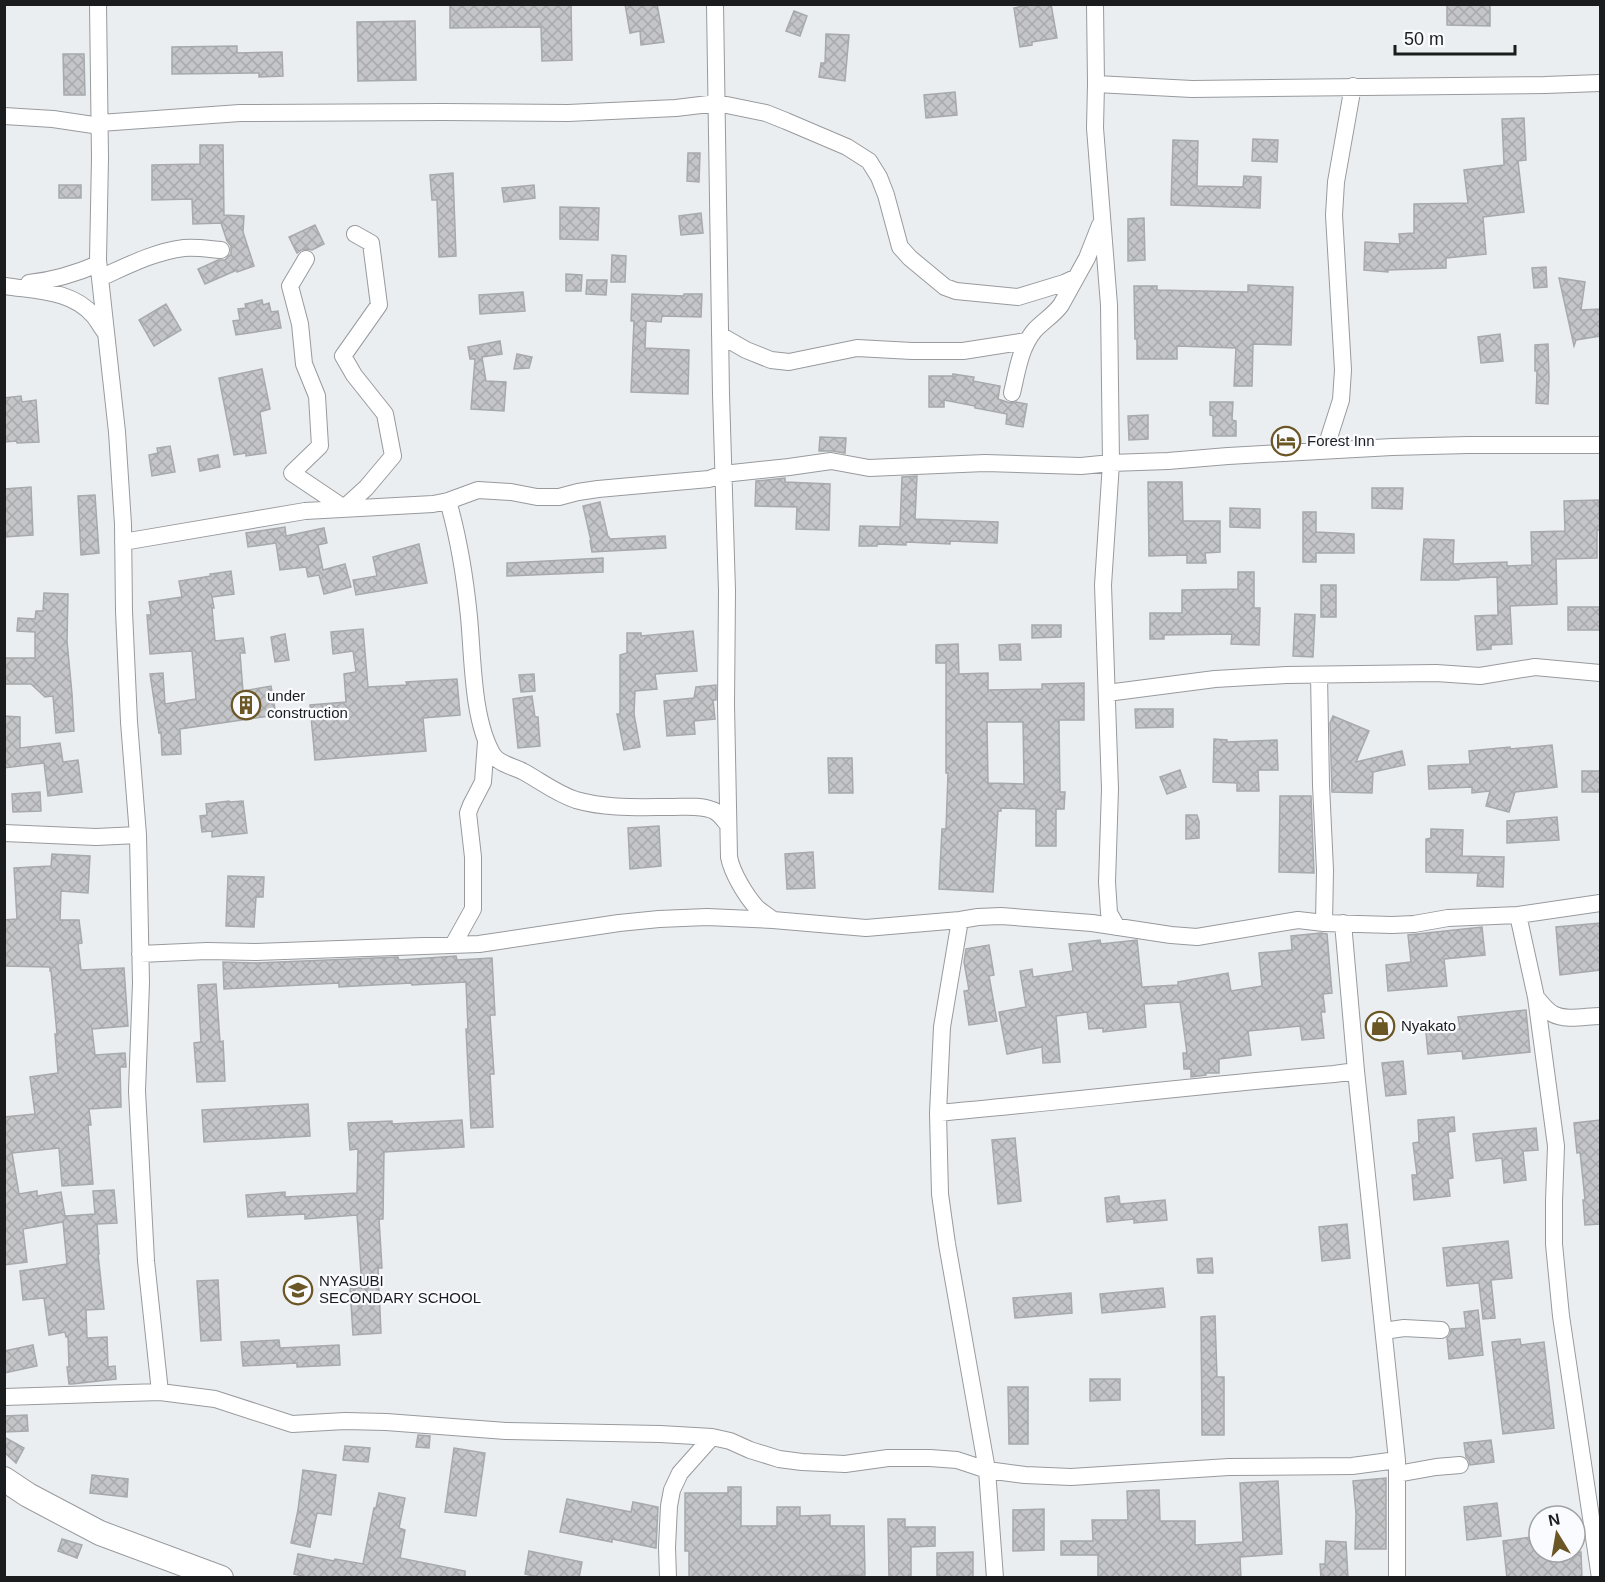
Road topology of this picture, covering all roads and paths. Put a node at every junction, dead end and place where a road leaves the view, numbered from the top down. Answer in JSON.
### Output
{"nodes":[{"id":1,"x":98,"y":4,"type":"edge"},
{"id":2,"x":716,"y":4,"type":"edge"},
{"id":3,"x":1095,"y":4,"type":"edge"},
{"id":4,"x":1600,"y":83,"type":"edge"},
{"id":5,"x":1096,"y":84,"type":"junction"},
{"id":6,"x":1353,"y":86,"type":"junction"},
{"id":7,"x":717,"y":103,"type":"junction"},
{"id":8,"x":4,"y":116,"type":"edge"},
{"id":9,"x":100,"y":124,"type":"junction"},
{"id":10,"x":1102,"y":219,"type":"junction"},
{"id":11,"x":355,"y":234,"type":"dead end"},
{"id":12,"x":221,"y":250,"type":"dead end"},
{"id":13,"x":306,"y":259,"type":"dead end"},
{"id":14,"x":99,"y":271,"type":"junction"},
{"id":15,"x":1075,"y":278,"type":"junction"},
{"id":16,"x":5,"y":286,"type":"edge"},
{"id":17,"x":106,"y":334,"type":"junction"},
{"id":18,"x":720,"y":335,"type":"junction"},
{"id":19,"x":1027,"y":341,"type":"junction"},
{"id":20,"x":1012,"y":393,"type":"dead end"},
{"id":21,"x":1600,"y":445,"type":"edge"},
{"id":22,"x":1325,"y":450,"type":"junction"},
{"id":23,"x":1111,"y":463,"type":"junction"},
{"id":24,"x":723,"y":474,"type":"junction"},
{"id":25,"x":448,"y":501,"type":"junction"},
{"id":26,"x":344,"y":508,"type":"junction"},
{"id":27,"x":123,"y":542,"type":"junction"},
{"id":28,"x":1600,"y":673,"type":"edge"},
{"id":29,"x":1319,"y":675,"type":"junction"},
{"id":30,"x":1107,"y":693,"type":"junction"},
{"id":31,"x":486,"y":741,"type":"junction"},
{"id":32,"x":728,"y":825,"type":"junction"},
{"id":33,"x":4,"y":833,"type":"edge"},
{"id":34,"x":138,"y":835,"type":"junction"},
{"id":35,"x":1600,"y":903,"type":"edge"},
{"id":36,"x":1518,"y":915,"type":"junction"},
{"id":37,"x":773,"y":920,"type":"junction"},
{"id":38,"x":960,"y":920,"type":"junction"},
{"id":39,"x":1324,"y":923,"type":"junction"},
{"id":40,"x":1343,"y":923,"type":"junction"},
{"id":41,"x":1117,"y":927,"type":"junction"},
{"id":42,"x":453,"y":945,"type":"junction"},
{"id":43,"x":140,"y":954,"type":"junction"},
{"id":44,"x":1536,"y":997,"type":"junction"},
{"id":45,"x":1600,"y":1016,"type":"edge"},
{"id":46,"x":1356,"y":1071,"type":"junction"},
{"id":47,"x":938,"y":1113,"type":"junction"},
{"id":48,"x":1442,"y":1330,"type":"dead end"},
{"id":49,"x":1384,"y":1331,"type":"junction"},
{"id":50,"x":160,"y":1392,"type":"junction"},
{"id":51,"x":4,"y":1397,"type":"edge"},
{"id":52,"x":712,"y":1437,"type":"junction"},
{"id":53,"x":1460,"y":1465,"type":"dead end"},
{"id":54,"x":1397,"y":1467,"type":"junction"},
{"id":55,"x":987,"y":1470,"type":"junction"},
{"id":56,"x":4,"y":1479,"type":"edge"},
{"id":57,"x":174,"y":1569,"type":"edge"},
{"id":58,"x":221,"y":1578,"type":"edge"},
{"id":59,"x":668,"y":1578,"type":"edge"},
{"id":60,"x":995,"y":1578,"type":"edge"},
{"id":61,"x":1397,"y":1578,"type":"edge"},
{"id":62,"x":1600,"y":1578,"type":"edge"}],
"edges":[{"from":1,"to":9,"type":"street"},
{"from":2,"to":7,"type":"street"},
{"from":3,"to":5,"type":"street"},
{"from":4,"to":6,"type":"street"},
{"from":5,"to":6,"type":"street"},
{"from":5,"to":10,"type":"street"},
{"from":6,"to":22,"type":"street"},
{"from":7,"to":9,"type":"street"},
{"from":7,"to":15,"type":"street"},
{"from":7,"to":18,"type":"street"},
{"from":8,"to":9,"type":"street"},
{"from":9,"to":14,"type":"street"},
{"from":10,"to":15,"type":"street"},
{"from":10,"to":23,"type":"street"},
{"from":11,"to":26,"type":"street"},
{"from":12,"to":14,"type":"street"},
{"from":13,"to":26,"type":"street"},
{"from":14,"to":16,"type":"street"},
{"from":14,"to":17,"type":"street"},
{"from":15,"to":19,"type":"street"},
{"from":16,"to":17,"type":"street"},
{"from":17,"to":27,"type":"street"},
{"from":18,"to":19,"type":"street"},
{"from":18,"to":24,"type":"street"},
{"from":19,"to":20,"type":"street"},
{"from":21,"to":22,"type":"street"},
{"from":22,"to":23,"type":"street"},
{"from":23,"to":24,"type":"street"},
{"from":23,"to":30,"type":"street"},
{"from":24,"to":25,"type":"street"},
{"from":24,"to":32,"type":"street"},
{"from":25,"to":26,"type":"street"},
{"from":25,"to":31,"type":"street"},
{"from":26,"to":27,"type":"street"},
{"from":27,"to":34,"type":"street"},
{"from":28,"to":29,"type":"street"},
{"from":29,"to":30,"type":"street"},
{"from":29,"to":39,"type":"street"},
{"from":30,"to":41,"type":"street"},
{"from":31,"to":32,"type":"street"},
{"from":31,"to":42,"type":"street"},
{"from":32,"to":37,"type":"street"},
{"from":33,"to":34,"type":"street"},
{"from":34,"to":43,"type":"street"},
{"from":35,"to":36,"type":"street"},
{"from":36,"to":40,"type":"street"},
{"from":36,"to":44,"type":"street"},
{"from":37,"to":38,"type":"street"},
{"from":37,"to":42,"type":"street"},
{"from":38,"to":41,"type":"street"},
{"from":38,"to":47,"type":"street"},
{"from":39,"to":40,"type":"street"},
{"from":39,"to":41,"type":"street"},
{"from":40,"to":46,"type":"street"},
{"from":42,"to":43,"type":"street"},
{"from":43,"to":50,"type":"street"},
{"from":44,"to":45,"type":"street"},
{"from":44,"to":62,"type":"street"},
{"from":46,"to":47,"type":"street"},
{"from":46,"to":49,"type":"street"},
{"from":47,"to":55,"type":"street"},
{"from":48,"to":49,"type":"street"},
{"from":49,"to":54,"type":"street"},
{"from":50,"to":51,"type":"street"},
{"from":50,"to":52,"type":"street"},
{"from":52,"to":55,"type":"street"},
{"from":52,"to":59,"type":"street"},
{"from":53,"to":54,"type":"street"},
{"from":54,"to":55,"type":"street"},
{"from":54,"to":61,"type":"street"},
{"from":55,"to":60,"type":"street"},
{"from":56,"to":57,"type":"street"},
{"from":57,"to":58,"type":"street"}]}
